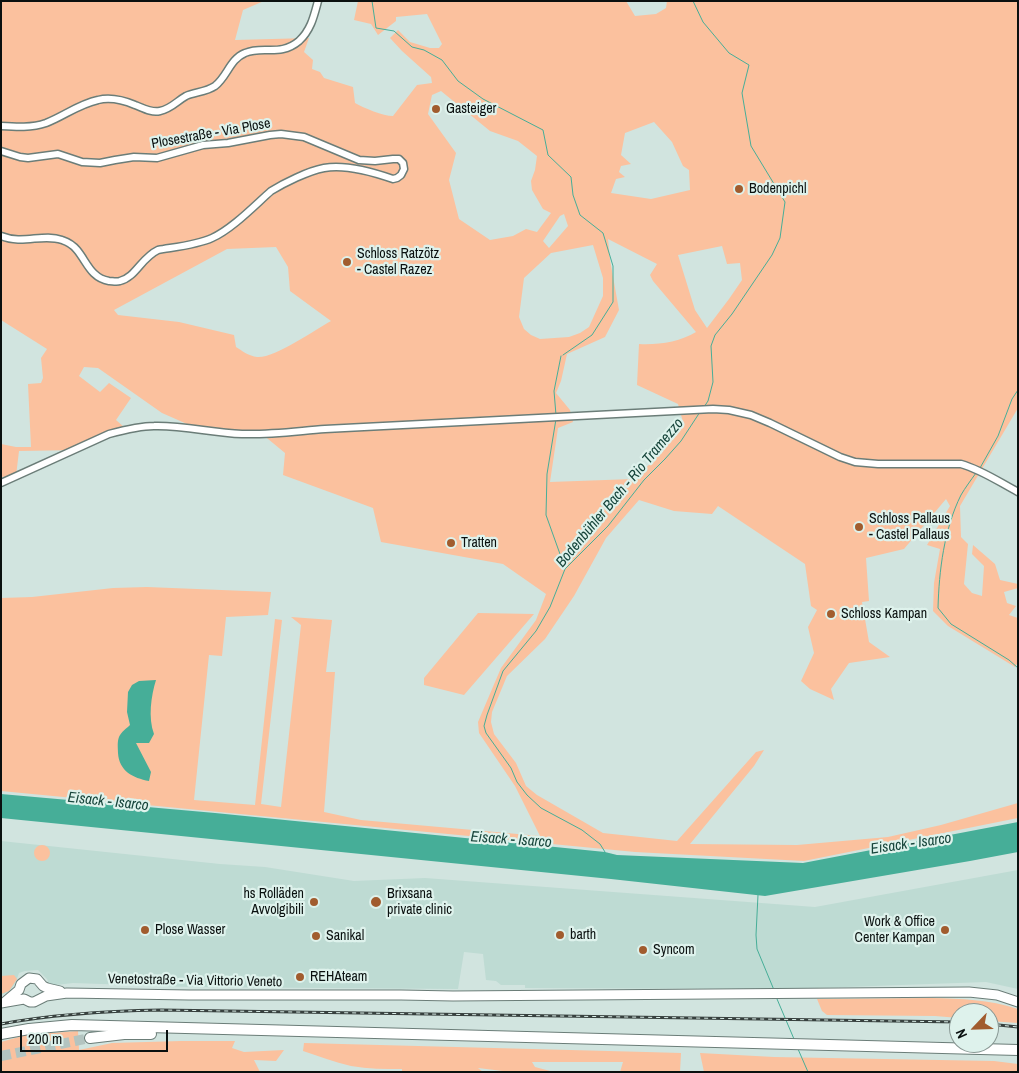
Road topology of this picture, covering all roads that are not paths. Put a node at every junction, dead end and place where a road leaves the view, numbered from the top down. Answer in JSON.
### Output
{"nodes":[{"id":1,"x":318,"y":1,"type":"edge"},
{"id":2,"x":1,"y":126,"type":"edge"},
{"id":3,"x":1,"y":151,"type":"edge"},
{"id":4,"x":1,"y":236,"type":"edge"},
{"id":5,"x":1,"y":483,"type":"edge"},
{"id":6,"x":1018,"y":492,"type":"edge"},
{"id":7,"x":43,"y":986,"type":"junction"},
{"id":8,"x":20,"y":990,"type":"junction"},
{"id":9,"x":66,"y":993,"type":"junction"},
{"id":10,"x":41,"y":998,"type":"junction"},
{"id":11,"x":24,"y":999,"type":"junction"},
{"id":12,"x":1018,"y":1002,"type":"edge"},
{"id":13,"x":2,"y":1003,"type":"edge"},
{"id":14,"x":1,"y":1034,"type":"edge"},
{"id":15,"x":90,"y":1038,"type":"tunnel mouth"},
{"id":16,"x":1018,"y":1050,"type":"edge"},
{"id":17,"x":1018,"y":1057,"type":"edge"}],
"edges":[{"from":1,"to":2,"type":"street"},
{"from":3,"to":4,"type":"street","name":"Plosestraße - Via Plose"},
{"from":5,"to":6,"type":"street"},
{"from":7,"to":8,"type":"main road","name":"Venetostraße - Via Vittorio Veneto"},
{"from":7,"to":9,"type":"main road","name":"Venetostraße - Via Vittorio Veneto"},
{"from":7,"to":10,"type":"main road"},
{"from":8,"to":11,"type":"main road"},
{"from":8,"to":13,"type":"main road","name":"Venetostraße - Via Vittorio Veneto"},
{"from":9,"to":10,"type":"main road","name":"Venetostraße - Via Vittorio Veneto"},
{"from":9,"to":12,"type":"main road","name":"Venetostraße - Via Vittorio Veneto"},
{"from":10,"to":11,"type":"main road","name":"Venetostraße - Via Vittorio Veneto"},
{"from":11,"to":13,"type":"main road","name":"Venetostraße - Via Vittorio Veneto"},
{"from":14,"to":16,"type":"highway"},
{"from":15,"to":17,"type":"highway"}]}
